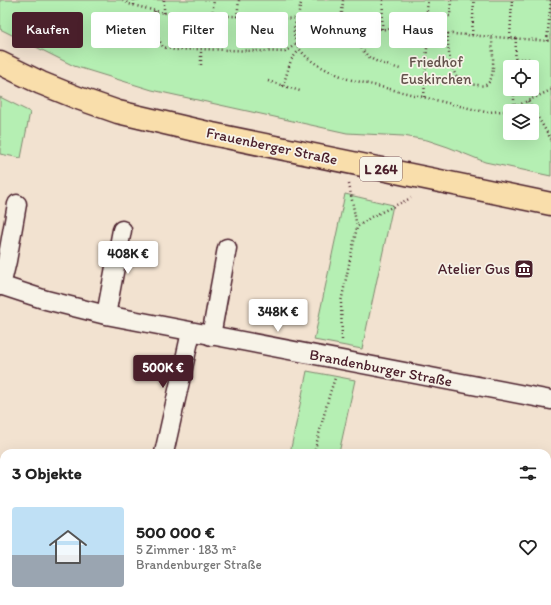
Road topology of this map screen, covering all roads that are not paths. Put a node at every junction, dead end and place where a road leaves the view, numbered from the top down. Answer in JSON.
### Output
{"nodes":[{"id":1,"x":0,"y":63,"type":"edge"},
{"id":2,"x":17,"y":204,"type":"dead end"},
{"id":3,"x":551,"y":204,"type":"edge"},
{"id":4,"x":122,"y":230,"type":"dead end"},
{"id":5,"x":227,"y":248,"type":"dead end"},
{"id":6,"x":1,"y":286,"type":"edge"},
{"id":7,"x":106,"y":314,"type":"junction"},
{"id":8,"x":190,"y":332,"type":"junction"},
{"id":9,"x":211,"y":336,"type":"junction"},
{"id":10,"x":551,"y":400,"type":"edge"},
{"id":11,"x":165,"y":449,"type":"edge"}],
"edges":[{"from":1,"to":3,"type":"main road","name":"Frauenberger Straße","number":"L 264"},
{"from":2,"to":6,"type":"street","name":"Brandenburger Straße"},
{"from":4,"to":7,"type":"street"},
{"from":5,"to":9,"type":"street"},
{"from":6,"to":7,"type":"street","name":"Brandenburger Straße"},
{"from":7,"to":8,"type":"street","name":"Brandenburger Straße"},
{"from":8,"to":9,"type":"street","name":"Brandenburger Straße"},
{"from":8,"to":11,"type":"street"},
{"from":9,"to":10,"type":"street","name":"Brandenburger Straße"}]}
